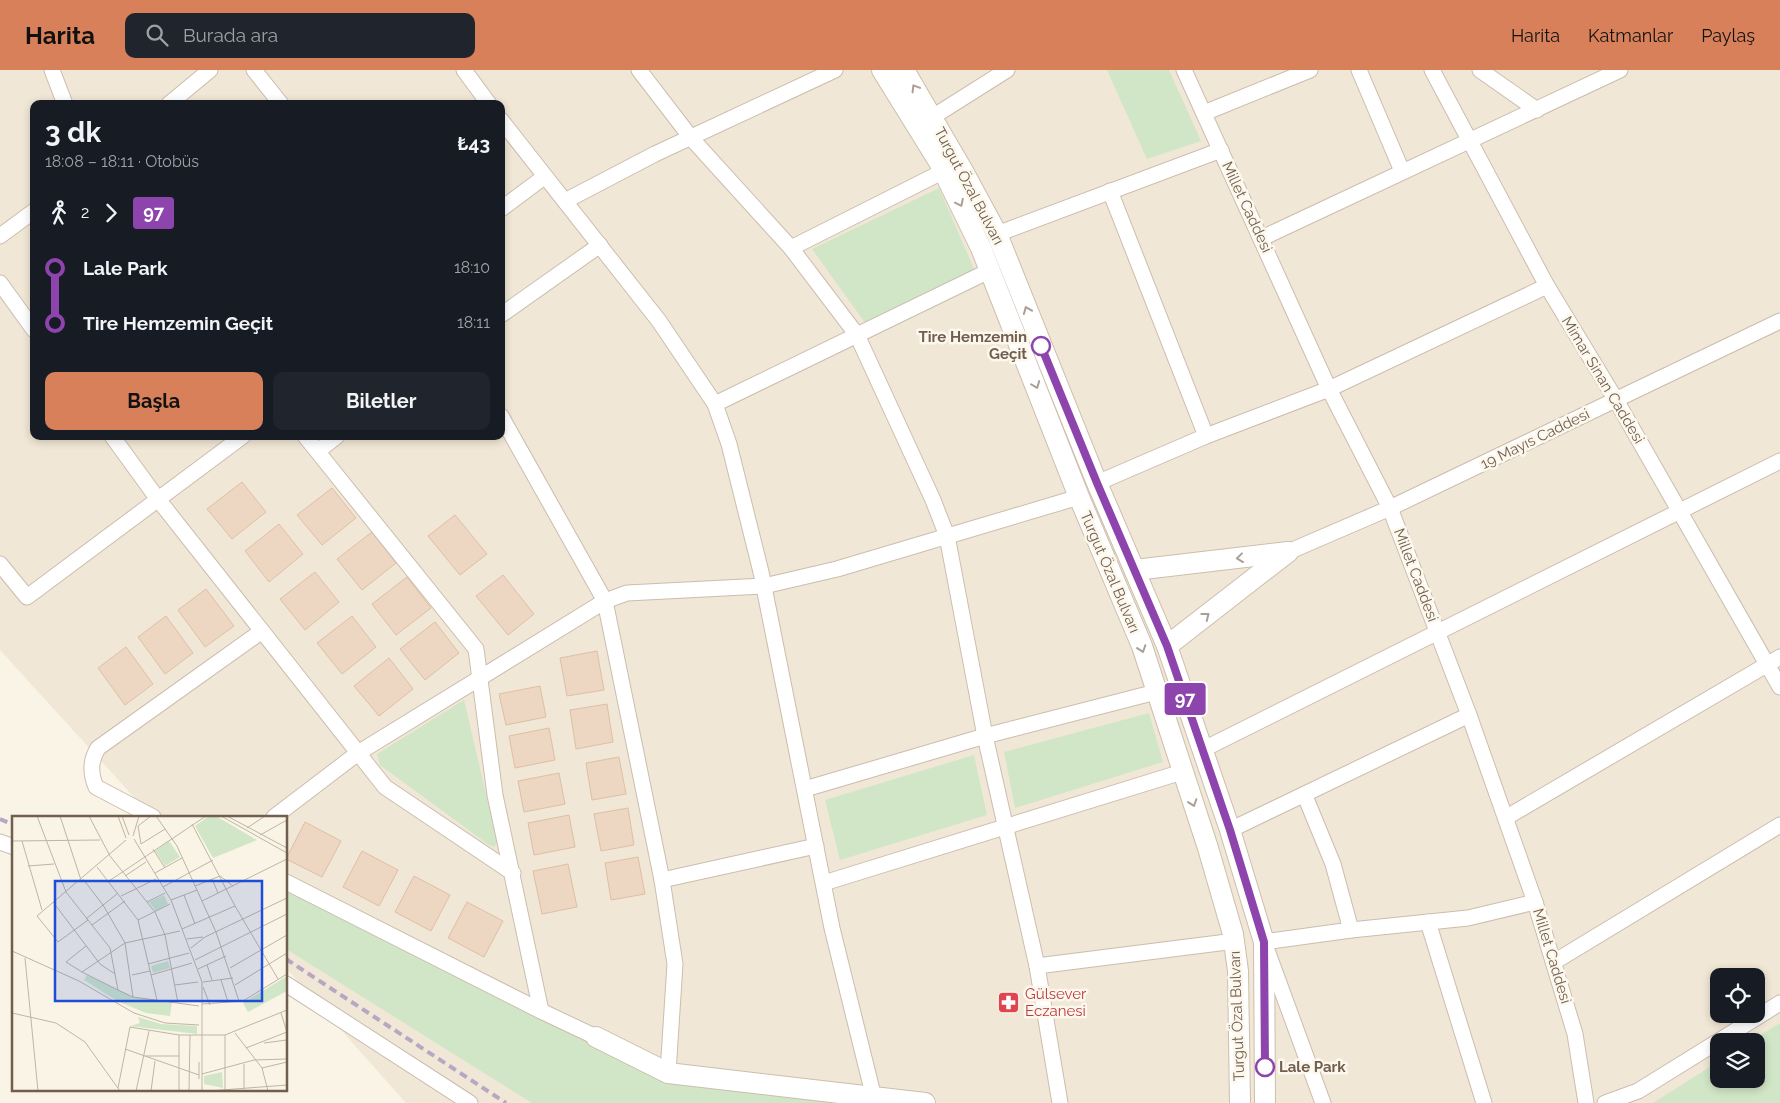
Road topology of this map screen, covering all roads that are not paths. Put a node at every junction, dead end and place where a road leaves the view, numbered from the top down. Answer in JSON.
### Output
{"nodes":[{"id":1,"x":52,"y":70,"type":"edge"},
{"id":2,"x":210,"y":70,"type":"edge"},
{"id":3,"x":254,"y":70,"type":"edge"},
{"id":4,"x":464,"y":70,"type":"edge"},
{"id":5,"x":639,"y":70,"type":"edge"},
{"id":6,"x":835,"y":70,"type":"edge"},
{"id":7,"x":882,"y":70,"type":"edge"},
{"id":8,"x":904,"y":70,"type":"edge"},
{"id":9,"x":1007,"y":70,"type":"edge"},
{"id":10,"x":1184,"y":70,"type":"edge"},
{"id":11,"x":1310,"y":70,"type":"edge"},
{"id":12,"x":1359,"y":70,"type":"edge"},
{"id":13,"x":1432,"y":70,"type":"edge"},
{"id":14,"x":1480,"y":70,"type":"edge"},
{"id":15,"x":1620,"y":70,"type":"edge"},
{"id":16,"x":63,"y":100,"type":"edge"},
{"id":17,"x":174,"y":100,"type":"edge"},
{"id":18,"x":278,"y":100,"type":"edge"},
{"id":19,"x":486,"y":100,"type":"edge"},
{"id":20,"x":1537,"y":110,"type":"junction"},
{"id":21,"x":1204,"y":112,"type":"junction"},
{"id":22,"x":925,"y":122,"type":"junction"},
{"id":23,"x":505,"y":125,"type":"edge"},
{"id":24,"x":692,"y":139,"type":"junction"},
{"id":25,"x":1468,"y":140,"type":"junction"},
{"id":26,"x":1221,"y":150,"type":"junction"},
{"id":27,"x":944,"y":171,"type":"junction"},
{"id":28,"x":1402,"y":172,"type":"junction"},
{"id":29,"x":544,"y":177,"type":"junction"},
{"id":30,"x":1110,"y":191,"type":"junction"},
{"id":31,"x":564,"y":202,"type":"junction"},
{"id":32,"x":505,"y":205,"type":"edge"},
{"id":33,"x":30,"y":214,"type":"edge"},
{"id":34,"x":997,"y":234,"type":"junction"},
{"id":35,"x":0,"y":236,"type":"edge"},
{"id":36,"x":1262,"y":238,"type":"junction"},
{"id":37,"x":600,"y":245,"type":"junction"},
{"id":38,"x":790,"y":248,"type":"junction"},
{"id":39,"x":991,"y":270,"type":"junction"},
{"id":40,"x":0,"y":283,"type":"edge"},
{"id":41,"x":1547,"y":286,"type":"junction"},
{"id":42,"x":505,"y":311,"type":"edge"},
{"id":43,"x":1780,"y":321,"type":"edge"},
{"id":44,"x":30,"y":324,"type":"edge"},
{"id":45,"x":857,"y":334,"type":"junction"},
{"id":46,"x":1329,"y":389,"type":"junction"},
{"id":47,"x":1616,"y":400,"type":"junction"},
{"id":48,"x":716,"y":404,"type":"junction"},
{"id":49,"x":505,"y":423,"type":"edge"},
{"id":50,"x":1206,"y":436,"type":"junction"},
{"id":51,"x":115,"y":440,"type":"edge"},
{"id":52,"x":237,"y":440,"type":"edge"},
{"id":53,"x":309,"y":440,"type":"edge"},
{"id":54,"x":332,"y":440,"type":"edge"},
{"id":55,"x":318,"y":450,"type":"junction"},
{"id":56,"x":1780,"y":461,"type":"edge"},
{"id":57,"x":1097,"y":483,"type":"junction"},
{"id":58,"x":1079,"y":496,"type":"junction"},
{"id":59,"x":157,"y":498,"type":"junction"},
{"id":60,"x":1390,"y":508,"type":"junction"},
{"id":61,"x":1678,"y":511,"type":"junction"},
{"id":62,"x":948,"y":536,"type":"junction"},
{"id":63,"x":1288,"y":552,"type":"junction"},
{"id":64,"x":0,"y":564,"type":"edge"},
{"id":65,"x":1135,"y":570,"type":"junction"},
{"id":66,"x":764,"y":586,"type":"junction"},
{"id":67,"x":605,"y":601,"type":"junction"},
{"id":68,"x":262,"y":631,"type":"junction"},
{"id":69,"x":1438,"y":632,"type":"junction"},
{"id":70,"x":1167,"y":646,"type":"junction"},
{"id":71,"x":1773,"y":661,"type":"edge"},
{"id":72,"x":479,"y":679,"type":"junction"},
{"id":73,"x":1780,"y":687,"type":"edge"},
{"id":74,"x":1156,"y":692,"type":"junction"},
{"id":75,"x":1469,"y":715,"type":"junction"},
{"id":76,"x":985,"y":736,"type":"junction"},
{"id":77,"x":1202,"y":750,"type":"junction"},
{"id":78,"x":358,"y":753,"type":"junction"},
{"id":79,"x":1182,"y":772,"type":"junction"},
{"id":80,"x":805,"y":788,"type":"junction"},
{"id":81,"x":1305,"y":796,"type":"junction"},
{"id":82,"x":151,"y":816,"type":"edge"},
{"id":83,"x":275,"y":816,"type":"edge"},
{"id":84,"x":1507,"y":818,"type":"junction"},
{"id":85,"x":1780,"y":824,"type":"edge"},
{"id":86,"x":1004,"y":828,"type":"junction"},
{"id":87,"x":1230,"y":830,"type":"junction"},
{"id":88,"x":816,"y":846,"type":"junction"},
{"id":89,"x":513,"y":874,"type":"junction"},
{"id":90,"x":662,"y":880,"type":"junction"},
{"id":91,"x":288,"y":883,"type":"edge"},
{"id":92,"x":824,"y":884,"type":"junction"},
{"id":93,"x":1535,"y":902,"type":"junction"},
{"id":94,"x":1428,"y":922,"type":"junction"},
{"id":95,"x":1350,"y":930,"type":"junction"},
{"id":96,"x":1234,"y":941,"type":"junction"},
{"id":97,"x":1264,"y":942,"type":"junction"},
{"id":98,"x":1554,"y":962,"type":"junction"},
{"id":99,"x":1037,"y":966,"type":"junction"},
{"id":100,"x":288,"y":985,"type":"edge"},
{"id":101,"x":1780,"y":1003,"type":"edge"},
{"id":102,"x":541,"y":1011,"type":"junction"},
{"id":103,"x":596,"y":1037,"type":"joint"},
{"id":104,"x":668,"y":1073,"type":"junction"},
{"id":105,"x":874,"y":1098,"type":"junction"},
{"id":106,"x":470,"y":1103,"type":"edge"},
{"id":107,"x":925,"y":1103,"type":"edge"},
{"id":108,"x":1060,"y":1103,"type":"edge"},
{"id":109,"x":1240,"y":1103,"type":"edge"},
{"id":110,"x":1265,"y":1103,"type":"edge"},
{"id":111,"x":1323,"y":1103,"type":"edge"},
{"id":112,"x":1484,"y":1103,"type":"edge"},
{"id":113,"x":1586,"y":1103,"type":"edge"},
{"id":114,"x":1604,"y":1103,"type":"edge"}],
"edges":[{"from":1,"to":16,"type":"street"},
{"from":2,"to":17,"type":"street"},
{"from":3,"to":18,"type":"street"},
{"from":4,"to":19,"type":"street"},
{"from":5,"to":24,"type":"street"},
{"from":6,"to":24,"type":"street"},
{"from":7,"to":22,"type":"main road","name":"Turgut Özal Bulvarı"},
{"from":22,"to":8,"type":"main road","name":"Turgut Özal Bulvarı","one_way":true},
{"from":9,"to":22,"type":"street"},
{"from":10,"to":21,"type":"street","name":"Millet Caddesi"},
{"from":11,"to":21,"type":"street"},
{"from":12,"to":28,"type":"street"},
{"from":13,"to":25,"type":"street","name":"Mimar Sinan Caddesi"},
{"from":14,"to":20,"type":"street"},
{"from":15,"to":20,"type":"street"},
{"from":20,"to":25,"type":"street"},
{"from":21,"to":26,"type":"street","name":"Millet Caddesi"},
{"from":22,"to":27,"type":"main road","name":"Turgut Özal Bulvarı"},
{"from":22,"to":34,"type":"main road","name":"Turgut Özal Bulvarı"},
{"from":23,"to":29,"type":"street"},
{"from":24,"to":31,"type":"street"},
{"from":24,"to":38,"type":"street"},
{"from":25,"to":28,"type":"street"},
{"from":25,"to":41,"type":"street","name":"Mimar Sinan Caddesi"},
{"from":26,"to":30,"type":"street"},
{"from":26,"to":36,"type":"street","name":"Millet Caddesi"},
{"from":27,"to":38,"type":"street"},
{"from":27,"to":39,"type":"main road","name":"Turgut Özal Bulvarı","one_way":true},
{"from":28,"to":36,"type":"street"},
{"from":29,"to":31,"type":"street"},
{"from":29,"to":32,"type":"street"},
{"from":30,"to":34,"type":"street"},
{"from":30,"to":50,"type":"street"},
{"from":31,"to":37,"type":"street"},
{"from":33,"to":35,"type":"street"},
{"from":57,"to":34,"type":"main road","name":"Turgut Özal Bulvarı","one_way":true},
{"from":36,"to":46,"type":"street","name":"Millet Caddesi"},
{"from":37,"to":42,"type":"street"},
{"from":37,"to":48,"type":"street"},
{"from":38,"to":45,"type":"street"},
{"from":39,"to":45,"type":"street"},
{"from":39,"to":58,"type":"main road","name":"Turgut Özal Bulvarı","one_way":true},
{"from":40,"to":44,"type":"street"},
{"from":41,"to":46,"type":"street"},
{"from":41,"to":47,"type":"street","name":"Mimar Sinan Caddesi"},
{"from":43,"to":47,"type":"street","name":"19 Mayıs Caddesi"},
{"from":45,"to":48,"type":"street"},
{"from":45,"to":62,"type":"street"},
{"from":46,"to":50,"type":"street"},
{"from":46,"to":60,"type":"street","name":"Millet Caddesi"},
{"from":47,"to":60,"type":"street","name":"19 Mayıs Caddesi"},
{"from":47,"to":61,"type":"street","name":"Mimar Sinan Caddesi"},
{"from":48,"to":66,"type":"street"},
{"from":49,"to":67,"type":"street"},
{"from":50,"to":57,"type":"street"},
{"from":51,"to":59,"type":"street"},
{"from":52,"to":59,"type":"street"},
{"from":53,"to":55,"type":"street"},
{"from":54,"to":55,"type":"street"},
{"from":55,"to":72,"type":"street"},
{"from":56,"to":61,"type":"street"},
{"from":57,"to":65,"type":"main road","name":"Turgut Özal Bulvarı"},
{"from":58,"to":62,"type":"street"},
{"from":58,"to":74,"type":"main road","name":"Turgut Özal Bulvarı","one_way":true},
{"from":59,"to":64,"type":"street"},
{"from":59,"to":68,"type":"street"},
{"from":60,"to":63,"type":"street","name":"19 Mayıs Caddesi"},
{"from":60,"to":69,"type":"street","name":"Millet Caddesi"},
{"from":61,"to":69,"type":"street"},
{"from":61,"to":71,"type":"street","name":"Mimar Sinan Caddesi"},
{"from":62,"to":66,"type":"street"},
{"from":62,"to":76,"type":"street"},
{"from":63,"to":65,"type":"main road","one_way":true},
{"from":70,"to":63,"type":"main road","one_way":true},
{"from":65,"to":70,"type":"main road","name":"Turgut Özal Bulvarı"},
{"from":66,"to":67,"type":"street"},
{"from":66,"to":80,"type":"street"},
{"from":67,"to":72,"type":"street"},
{"from":67,"to":90,"type":"street"},
{"from":68,"to":78,"type":"street"},
{"from":68,"to":82,"type":"street"},
{"from":69,"to":75,"type":"street","name":"Millet Caddesi"},
{"from":69,"to":77,"type":"street"},
{"from":70,"to":77,"type":"main road","name":"Turgut Özal Bulvarı"},
{"from":71,"to":73,"type":"street","name":"Mimar Sinan Caddesi"},
{"from":71,"to":84,"type":"street"},
{"from":72,"to":78,"type":"street"},
{"from":72,"to":89,"type":"street"},
{"from":74,"to":76,"type":"street"},
{"from":74,"to":79,"type":"main road","name":"Turgut Özal Bulvarı"},
{"from":75,"to":81,"type":"street"},
{"from":75,"to":84,"type":"street","name":"Millet Caddesi"},
{"from":76,"to":80,"type":"street"},
{"from":76,"to":86,"type":"street"},
{"from":77,"to":87,"type":"main road","name":"Turgut Özal Bulvarı"},
{"from":78,"to":83,"type":"street"},
{"from":78,"to":89,"type":"street"},
{"from":79,"to":86,"type":"street"},
{"from":79,"to":96,"type":"main road","name":"Turgut Özal Bulvarı","one_way":true},
{"from":80,"to":88,"type":"street"},
{"from":81,"to":87,"type":"street"},
{"from":81,"to":95,"type":"street"},
{"from":84,"to":93,"type":"street","name":"Millet Caddesi"},
{"from":85,"to":98,"type":"street"},
{"from":86,"to":92,"type":"street"},
{"from":86,"to":99,"type":"street"},
{"from":87,"to":97,"type":"main road","name":"Turgut Özal Bulvarı"},
{"from":88,"to":90,"type":"street"},
{"from":88,"to":92,"type":"street"},
{"from":89,"to":102,"type":"street"},
{"from":90,"to":104,"type":"street"},
{"from":91,"to":102,"type":"street"},
{"from":92,"to":105,"type":"street"},
{"from":93,"to":94,"type":"street"},
{"from":93,"to":98,"type":"street","name":"Millet Caddesi"},
{"from":94,"to":95,"type":"street"},
{"from":94,"to":112,"type":"street"},
{"from":95,"to":97,"type":"street"},
{"from":96,"to":99,"type":"street"},
{"from":96,"to":109,"type":"main road","name":"Turgut Özal Bulvarı"},
{"from":97,"to":110,"type":"main road","name":"Turgut Özal Bulvarı"},
{"from":97,"to":111,"type":"street"},
{"from":98,"to":113,"type":"street","name":"Millet Caddesi"},
{"from":99,"to":108,"type":"street"},
{"from":100,"to":106,"type":"street"},
{"from":101,"to":114,"type":"street"},
{"from":102,"to":103,"type":"street"},
{"from":103,"to":104,"type":"main road"},
{"from":104,"to":105,"type":"main road"},
{"from":105,"to":107,"type":"main road"}]}
